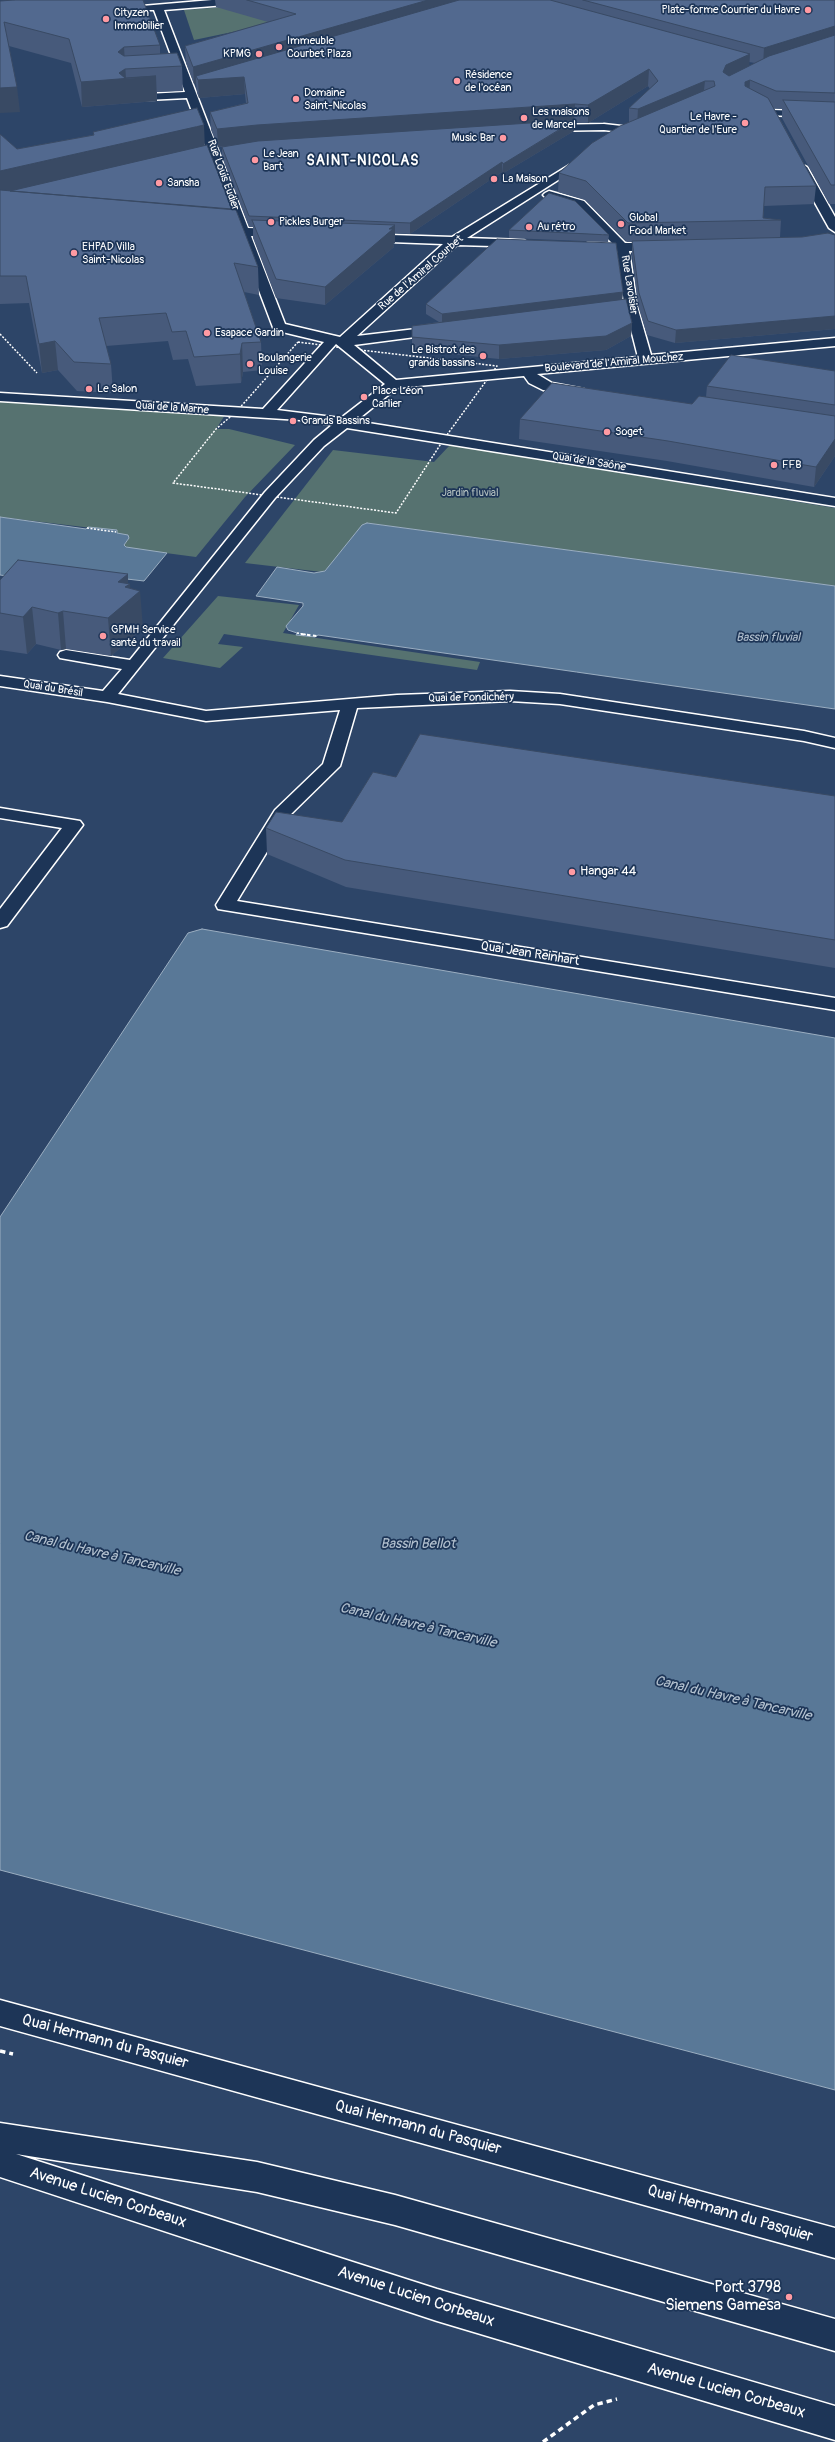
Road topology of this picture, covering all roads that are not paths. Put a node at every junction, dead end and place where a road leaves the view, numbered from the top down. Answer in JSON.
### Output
{"nodes":[{"id":1,"x":250,"y":0,"type":"edge"},
{"id":2,"x":158,"y":7,"type":"junction"},
{"id":3,"x":134,"y":9,"type":"edge"},
{"id":4,"x":184,"y":73,"type":"junction"},
{"id":5,"x":170,"y":74,"type":"edge"},
{"id":6,"x":194,"y":91,"type":"junction"},
{"id":7,"x":128,"y":98,"type":"edge"},
{"id":8,"x":761,"y":108,"type":"edge"},
{"id":9,"x":772,"y":113,"type":"junction"},
{"id":10,"x":835,"y":114,"type":"edge"},
{"id":11,"x":201,"y":117,"type":"junction"},
{"id":12,"x":186,"y":118,"type":"edge"},
{"id":13,"x":654,"y":125,"type":"edge"},
{"id":14,"x":779,"y":126,"type":"edge"},
{"id":15,"x":535,"y":129,"type":"edge"},
{"id":16,"x":640,"y":130,"type":"junction"},
{"id":17,"x":614,"y":141,"type":"edge"},
{"id":18,"x":221,"y":152,"type":"junction"},
{"id":19,"x":595,"y":153,"type":"edge"},
{"id":20,"x":201,"y":156,"type":"edge"},
{"id":21,"x":798,"y":160,"type":"edge"},
{"id":22,"x":532,"y":190,"type":"junction"},
{"id":23,"x":205,"y":230,"type":"edge"},
{"id":24,"x":245,"y":232,"type":"junction"},
{"id":25,"x":293,"y":233,"type":"edge"},
{"id":26,"x":832,"y":233,"type":"edge"},
{"id":27,"x":356,"y":236,"type":"edge"},
{"id":28,"x":454,"y":241,"type":"junction"},
{"id":29,"x":536,"y":244,"type":"edge"},
{"id":30,"x":576,"y":246,"type":"edge"},
{"id":31,"x":673,"y":247,"type":"edge"},
{"id":32,"x":623,"y":248,"type":"junction"},
{"id":33,"x":631,"y":306,"type":"junction"},
{"id":34,"x":584,"y":312,"type":"edge"},
{"id":35,"x":451,"y":329,"type":"edge"},
{"id":36,"x":338,"y":341,"type":"junction"},
{"id":37,"x":835,"y":342,"type":"edge"},
{"id":38,"x":737,"y":351,"type":"junction"},
{"id":39,"x":646,"y":360,"type":"junction"},
{"id":40,"x":752,"y":364,"type":"edge"},
{"id":41,"x":530,"y":376,"type":"junction"},
{"id":42,"x":393,"y":384,"type":"junction"},
{"id":43,"x":595,"y":394,"type":"edge"},
{"id":44,"x":0,"y":397,"type":"edge"},
{"id":45,"x":266,"y":414,"type":"junction"},
{"id":46,"x":344,"y":423,"type":"junction"},
{"id":47,"x":835,"y":502,"type":"edge"},
{"id":48,"x":66,"y":655,"type":"dead end"},
{"id":49,"x":134,"y":666,"type":"junction"},
{"id":50,"x":0,"y":681,"type":"edge"},
{"id":51,"x":106,"y":697,"type":"junction"},
{"id":52,"x":350,"y":704,"type":"junction"},
{"id":53,"x":835,"y":743,"type":"edge"},
{"id":54,"x":0,"y":813,"type":"edge"},
{"id":55,"x":0,"y":922,"type":"edge"},
{"id":56,"x":835,"y":1004,"type":"edge"},
{"id":57,"x":0,"y":2013,"type":"edge"},
{"id":58,"x":0,"y":2136,"type":"edge"},
{"id":59,"x":0,"y":2163,"type":"edge"},
{"id":60,"x":835,"y":2244,"type":"edge"},
{"id":61,"x":835,"y":2335,"type":"edge"},
{"id":62,"x":835,"y":2423,"type":"edge"}],
"edges":[{"from":1,"to":2,"type":"street"},
{"from":2,"to":3,"type":"street"},
{"from":2,"to":4,"type":"street","name":"Rue Louis Eudier"},
{"from":4,"to":5,"type":"street"},
{"from":4,"to":6,"type":"street","name":"Rue Louis Eudier"},
{"from":6,"to":7,"type":"street"},
{"from":6,"to":11,"type":"street","name":"Rue Louis Eudier"},
{"from":8,"to":9,"type":"street"},
{"from":9,"to":10,"type":"street"},
{"from":9,"to":14,"type":"street"},
{"from":11,"to":12,"type":"street"},
{"from":11,"to":18,"type":"street","name":"Rue Louis Eudier"},
{"from":13,"to":16,"type":"street"},
{"from":15,"to":16,"type":"street"},
{"from":16,"to":17,"type":"street"},
{"from":18,"to":20,"type":"street"},
{"from":18,"to":24,"type":"street","name":"Rue Louis Eudier"},
{"from":19,"to":22,"type":"street","name":"Rue de l'Amiral Courbet"},
{"from":21,"to":26,"type":"street"},
{"from":22,"to":28,"type":"street","name":"Rue de l'Amiral Courbet"},
{"from":22,"to":32,"type":"street","name":"Rue Lavoisier"},
{"from":23,"to":24,"type":"street"},
{"from":24,"to":25,"type":"street"},
{"from":24,"to":36,"type":"street","name":"Rue Louis Eudier"},
{"from":27,"to":28,"type":"street"},
{"from":28,"to":29,"type":"street"},
{"from":28,"to":36,"type":"street","name":"Rue de l'Amiral Courbet"},
{"from":30,"to":32,"type":"street"},
{"from":31,"to":32,"type":"street"},
{"from":32,"to":33,"type":"street","name":"Rue Lavoisier"},
{"from":33,"to":34,"type":"street"},
{"from":33,"to":39,"type":"street","name":"Rue Lavoisier"},
{"from":35,"to":36,"type":"street"},
{"from":36,"to":42,"type":"street"},
{"from":36,"to":45,"type":"street","name":"Rue de l'Amiral Courbet"},
{"from":37,"to":38,"type":"street","name":"Boulevard de l'Amiral Mouchez"},
{"from":38,"to":39,"type":"street","name":"Boulevard de l'Amiral Mouchez"},
{"from":38,"to":40,"type":"street"},
{"from":39,"to":41,"type":"street","name":"Boulevard de l'Amiral Mouchez"},
{"from":41,"to":42,"type":"street","name":"Boulevard de l'Amiral Mouchez"},
{"from":41,"to":43,"type":"street"},
{"from":42,"to":46,"type":"street"},
{"from":44,"to":45,"type":"street","name":"Quai de la Marne"},
{"from":45,"to":46,"type":"street","name":"Quai de la Marne"},
{"from":46,"to":47,"type":"street","name":"Quai de la Saône"},
{"from":46,"to":49,"type":"street"},
{"from":48,"to":49,"type":"street"},
{"from":49,"to":51,"type":"street"},
{"from":50,"to":51,"type":"street","name":"Quai du Brésil"},
{"from":51,"to":52,"type":"street","name":"Quai de Pondichéry"},
{"from":52,"to":53,"type":"street","name":"Quai de Pondichéry"},
{"from":52,"to":56,"type":"street","name":"Quai Jean Reinhart"},
{"from":54,"to":55,"type":"street"},
{"from":57,"to":60,"type":"street","name":"Quai Hermann du Pasquier"},
{"from":58,"to":61,"type":"street"},
{"from":59,"to":62,"type":"street","name":"Avenue Lucien Corbeaux"}]}
